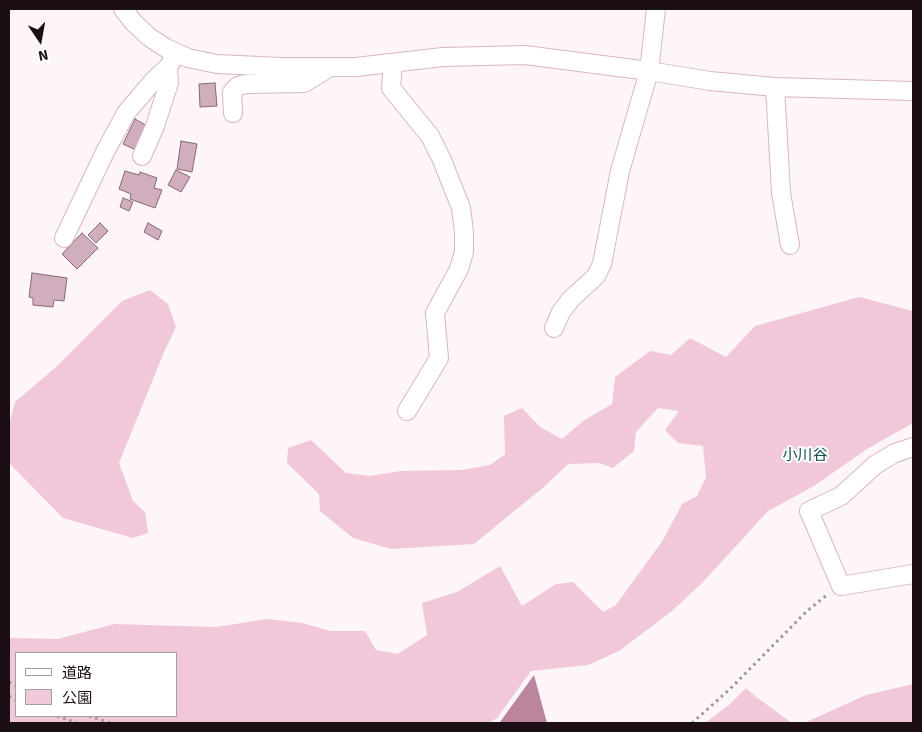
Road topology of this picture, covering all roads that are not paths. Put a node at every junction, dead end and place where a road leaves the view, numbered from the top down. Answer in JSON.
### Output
{"nodes":[{"id":1,"x":123,"y":9,"type":"edge"},
{"id":2,"x":656,"y":9,"type":"edge"},
{"id":3,"x":173,"y":60,"type":"junction"},
{"id":4,"x":393,"y":63,"type":"junction"},
{"id":5,"x":330,"y":67,"type":"junction"},
{"id":6,"x":649,"y":71,"type":"junction"},
{"id":7,"x":775,"y":87,"type":"junction"},
{"id":8,"x":913,"y":91,"type":"edge"},
{"id":9,"x":233,"y":113,"type":"dead end"},
{"id":10,"x":142,"y":156,"type":"dead end"},
{"id":11,"x":64,"y":238,"type":"dead end"},
{"id":12,"x":790,"y":245,"type":"dead end"},
{"id":13,"x":554,"y":328,"type":"dead end"},
{"id":14,"x":406,"y":411,"type":"dead end"},
{"id":15,"x":913,"y":447,"type":"edge"},
{"id":16,"x":913,"y":574,"type":"edge"}],
"edges":[{"from":1,"to":3,"type":"street"},
{"from":2,"to":6,"type":"street"},
{"from":3,"to":5,"type":"street"},
{"from":3,"to":10,"type":"street"},
{"from":3,"to":11,"type":"street"},
{"from":4,"to":5,"type":"street"},
{"from":4,"to":6,"type":"street"},
{"from":4,"to":14,"type":"street"},
{"from":5,"to":9,"type":"street"},
{"from":6,"to":7,"type":"street"},
{"from":6,"to":13,"type":"street"},
{"from":7,"to":8,"type":"street"},
{"from":7,"to":12,"type":"street"},
{"from":15,"to":16,"type":"street"}]}
